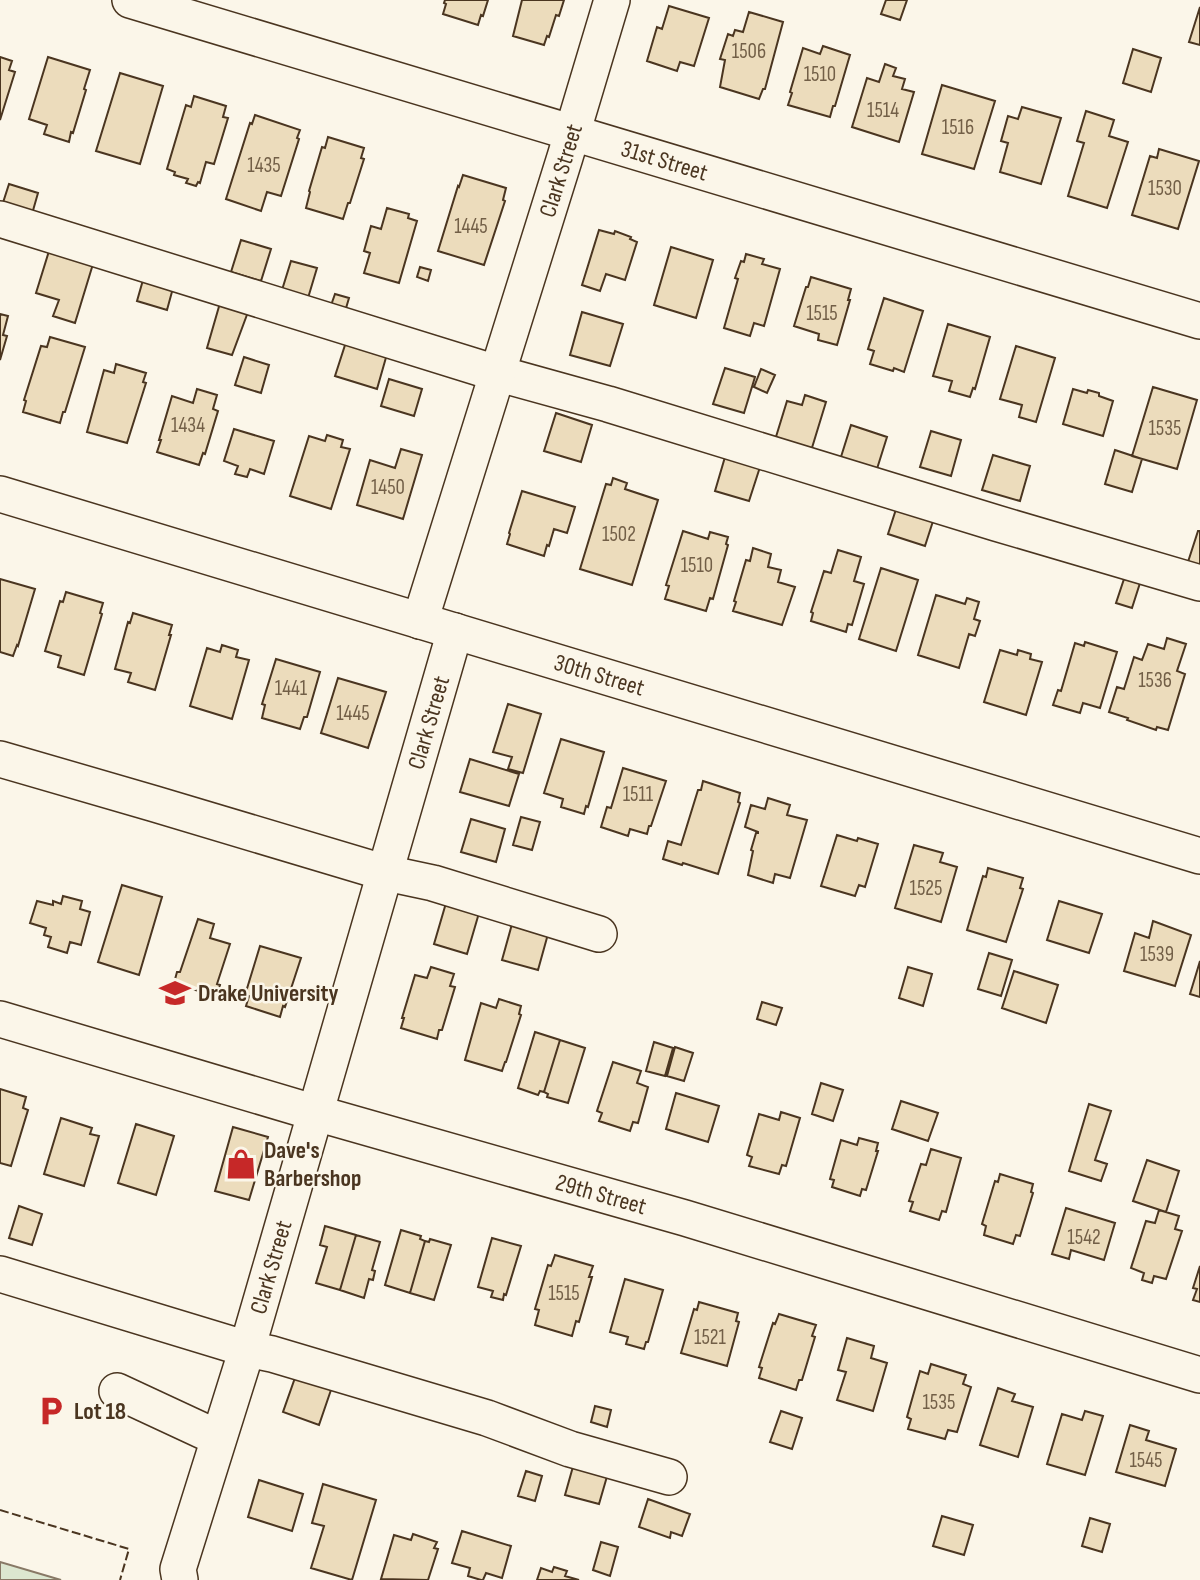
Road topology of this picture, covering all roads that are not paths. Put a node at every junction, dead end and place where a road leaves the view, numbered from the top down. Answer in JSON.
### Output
{"nodes":[{"id":1,"x":130,"y":0,"type":"edge"},
{"id":2,"x":612,"y":0,"type":"edge"},
{"id":3,"x":573,"y":132,"type":"junction"},
{"id":4,"x":0,"y":219,"type":"edge"},
{"id":5,"x":1200,"y":321,"type":"edge"},
{"id":6,"x":496,"y":373,"type":"junction"},
{"id":7,"x":0,"y":494,"type":"edge"},
{"id":8,"x":1200,"y":583,"type":"edge"},
{"id":9,"x":420,"y":621,"type":"junction"},
{"id":10,"x":455,"y":631,"type":"junction"},
{"id":11,"x":0,"y":759,"type":"edge"},
{"id":12,"x":1200,"y":856,"type":"edge"},
{"id":13,"x":386,"y":873,"type":"junction"},
{"id":14,"x":598,"y":934,"type":"dead end"},
{"id":15,"x":0,"y":1019,"type":"edge"},
{"id":16,"x":316,"y":1113,"type":"junction"},
{"id":17,"x":0,"y":1274,"type":"edge"},
{"id":18,"x":247,"y":1349,"type":"junction"},
{"id":19,"x":1200,"y":1375,"type":"edge"},
{"id":20,"x":117,"y":1391,"type":"dead end"},
{"id":21,"x":218,"y":1438,"type":"junction"},
{"id":22,"x":669,"y":1477,"type":"dead end"},
{"id":23,"x":180,"y":1580,"type":"edge"}],
"edges":[{"from":1,"to":3,"type":"street","name":"31st Street"},
{"from":2,"to":3,"type":"street","name":"Clark Street"},
{"from":3,"to":5,"type":"street","name":"31st Street"},
{"from":3,"to":6,"type":"street","name":"Clark Street"},
{"from":4,"to":6,"type":"street"},
{"from":6,"to":8,"type":"street"},
{"from":6,"to":9,"type":"street","name":"Clark Street"},
{"from":7,"to":9,"type":"street","name":"30th Street"},
{"from":9,"to":10,"type":"street","name":"30th Street"},
{"from":10,"to":12,"type":"street","name":"30th Street"},
{"from":10,"to":13,"type":"street","name":"Clark Street"},
{"from":11,"to":13,"type":"street"},
{"from":13,"to":14,"type":"street"},
{"from":13,"to":16,"type":"street","name":"Clark Street"},
{"from":15,"to":16,"type":"street","name":"29th Street"},
{"from":16,"to":18,"type":"street","name":"Clark Street"},
{"from":16,"to":19,"type":"street","name":"29th Street"},
{"from":17,"to":18,"type":"street"},
{"from":18,"to":21,"type":"street","name":"Clark Street"},
{"from":18,"to":22,"type":"street"},
{"from":20,"to":21,"type":"street"},
{"from":21,"to":23,"type":"street","name":"Clark Street"}]}
